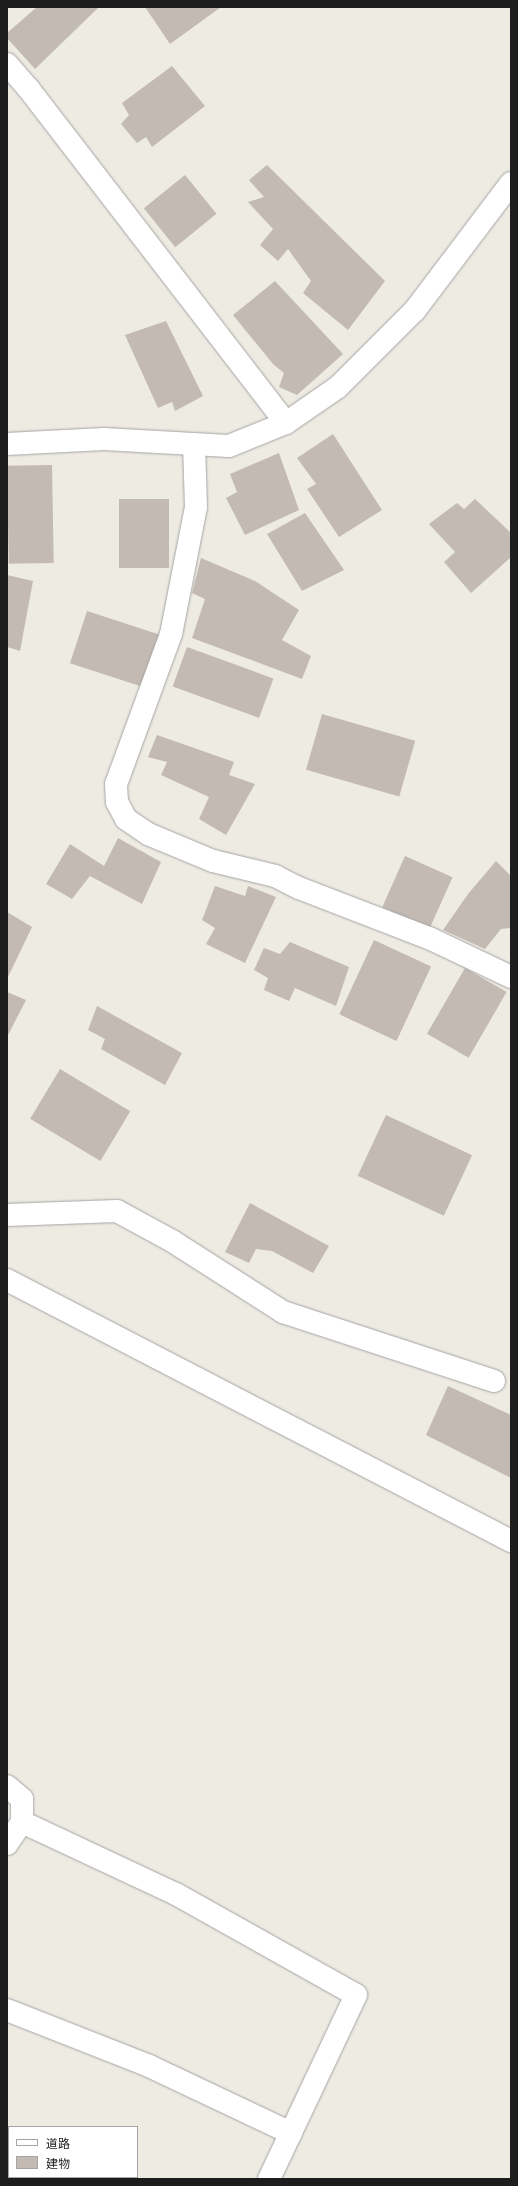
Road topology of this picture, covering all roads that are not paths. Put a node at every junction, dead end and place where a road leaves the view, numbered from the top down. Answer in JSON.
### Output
{"nodes":[{"id":1,"x":7,"y":64,"type":"edge"},
{"id":2,"x":511,"y":183,"type":"edge"},
{"id":3,"x":286,"y":423,"type":"junction"},
{"id":4,"x":7,"y":444,"type":"edge"},
{"id":5,"x":194,"y":444,"type":"junction"},
{"id":6,"x":511,"y":977,"type":"edge"},
{"id":7,"x":7,"y":1215,"type":"edge"},
{"id":8,"x":7,"y":1280,"type":"edge"},
{"id":9,"x":494,"y":1381,"type":"dead end"},
{"id":10,"x":511,"y":1541,"type":"edge"},
{"id":11,"x":7,"y":1786,"type":"edge"},
{"id":12,"x":22,"y":1822,"type":"junction"},
{"id":13,"x":7,"y":1844,"type":"edge"},
{"id":14,"x":7,"y":2010,"type":"edge"},
{"id":15,"x":291,"y":2133,"type":"junction"},
{"id":16,"x":272,"y":2178,"type":"edge"}],
"edges":[{"from":1,"to":3,"type":"street"},
{"from":2,"to":3,"type":"street"},
{"from":3,"to":5,"type":"street"},
{"from":4,"to":5,"type":"street"},
{"from":5,"to":6,"type":"street"},
{"from":7,"to":9,"type":"street"},
{"from":8,"to":10,"type":"street"},
{"from":11,"to":12,"type":"street"},
{"from":12,"to":13,"type":"street"},
{"from":12,"to":15,"type":"street"},
{"from":14,"to":15,"type":"street"},
{"from":15,"to":16,"type":"street"}]}
